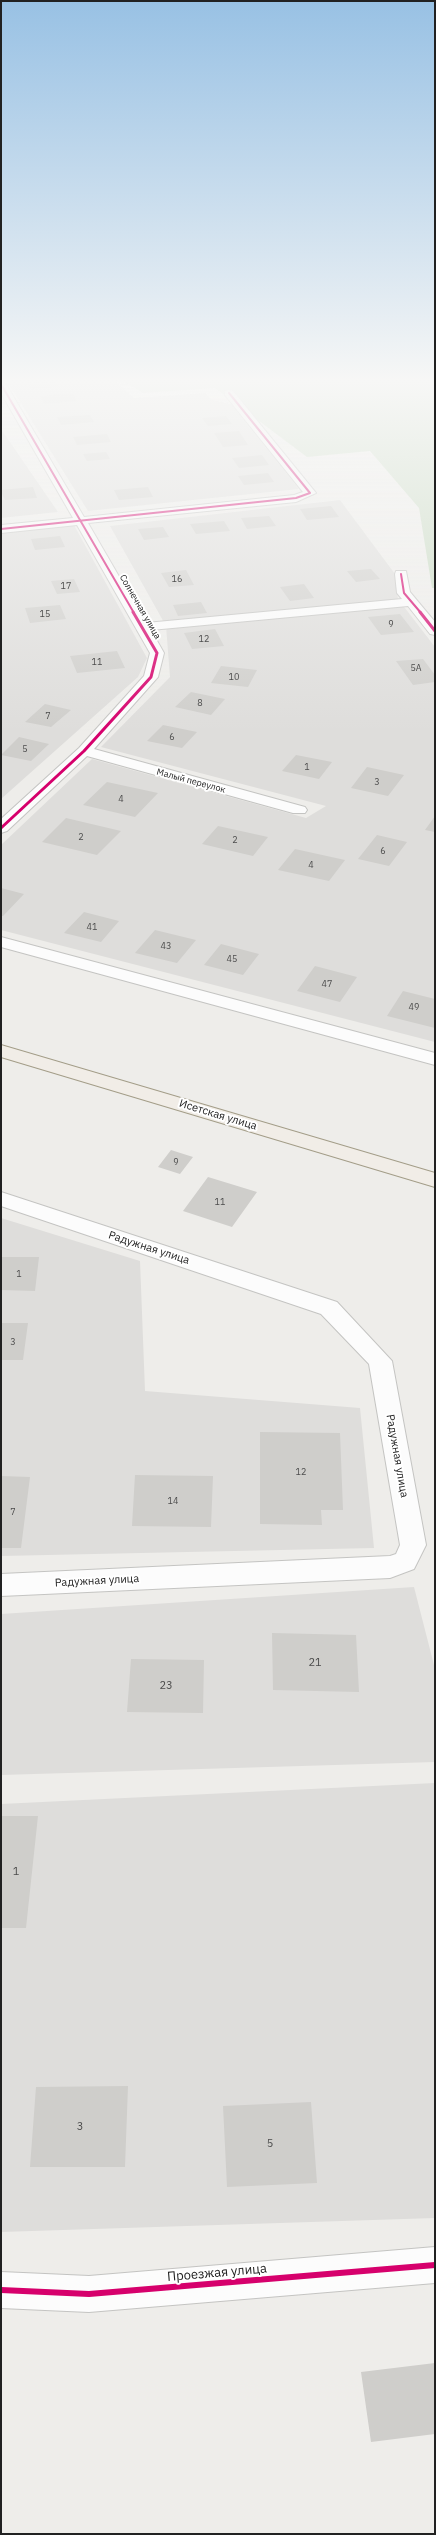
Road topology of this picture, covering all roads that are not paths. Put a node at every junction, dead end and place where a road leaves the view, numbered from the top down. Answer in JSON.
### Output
{"nodes":[{"id":1,"x":66,"y":496,"type":"edge"},
{"id":2,"x":301,"y":496,"type":"edge"},
{"id":3,"x":80,"y":521,"type":"junction"},
{"id":4,"x":1,"y":529,"type":"edge"},
{"id":5,"x":401,"y":574,"type":"dead end"},
{"id":6,"x":411,"y":602,"type":"junction"},
{"id":7,"x":144,"y":627,"type":"junction"},
{"id":8,"x":435,"y":630,"type":"edge"},
{"id":9,"x":84,"y":751,"type":"junction"},
{"id":10,"x":299,"y":810,"type":"dead end"},
{"id":11,"x":1,"y":828,"type":"edge"},
{"id":12,"x":1,"y":942,"type":"edge"},
{"id":13,"x":1,"y":1050,"type":"edge"},
{"id":14,"x":435,"y":1059,"type":"edge"},
{"id":15,"x":435,"y":1180,"type":"edge"},
{"id":16,"x":1,"y":1199,"type":"edge"},
{"id":17,"x":1,"y":1585,"type":"edge"},
{"id":18,"x":435,"y":2265,"type":"edge"},
{"id":19,"x":1,"y":2290,"type":"edge"}],
"edges":[{"from":1,"to":3,"type":"street","name":"Солнечная улица"},
{"from":2,"to":3,"type":"street"},
{"from":3,"to":4,"type":"street"},
{"from":3,"to":7,"type":"street","name":"Солнечная улица"},
{"from":5,"to":6,"type":"street"},
{"from":6,"to":7,"type":"street"},
{"from":6,"to":8,"type":"street"},
{"from":7,"to":9,"type":"street","name":"Солнечная улица"},
{"from":9,"to":10,"type":"street","name":"Малый переулок"},
{"from":9,"to":11,"type":"street","name":"Солнечная улица"},
{"from":12,"to":14,"type":"street"},
{"from":13,"to":15,"type":"main road","name":"Исетская улица"},
{"from":16,"to":17,"type":"street","name":"Радужная улица"},
{"from":18,"to":19,"type":"street","name":"Проезжая улица"}]}
